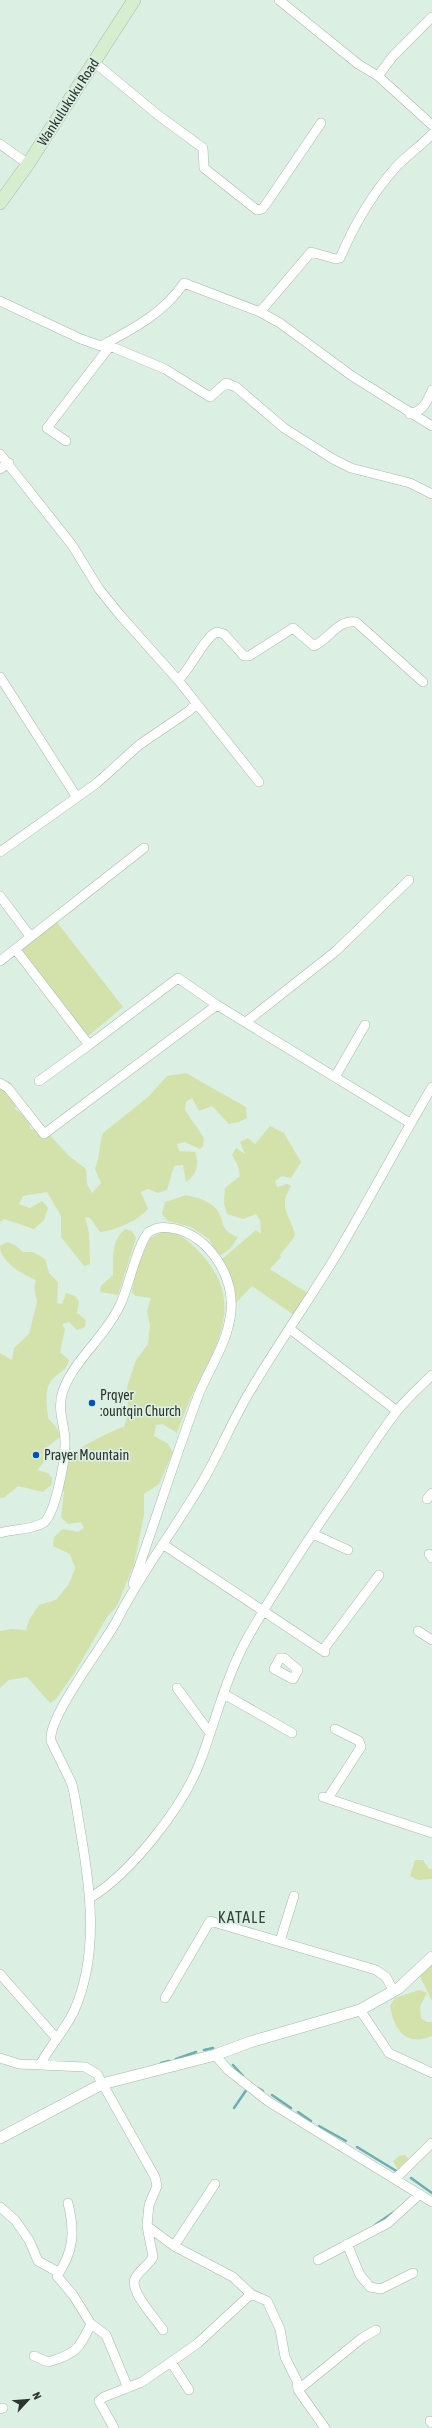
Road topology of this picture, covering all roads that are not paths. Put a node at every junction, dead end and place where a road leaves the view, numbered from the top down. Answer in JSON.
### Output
{"nodes":[{"id":1,"x":134,"y":0,"type":"edge"},
{"id":2,"x":279,"y":0,"type":"edge"},
{"id":3,"x":432,"y":18,"type":"edge"},
{"id":4,"x":94,"y":62,"type":"junction"},
{"id":5,"x":378,"y":76,"type":"junction"},
{"id":6,"x":321,"y":123,"type":"dead end"},
{"id":7,"x":432,"y":125,"type":"edge"},
{"id":8,"x":432,"y":134,"type":"edge"},
{"id":9,"x":0,"y":144,"type":"edge"},
{"id":10,"x":28,"y":164,"type":"junction"},
{"id":11,"x":0,"y":203,"type":"edge"},
{"id":12,"x":0,"y":301,"type":"edge"},
{"id":13,"x":260,"y":312,"type":"junction"},
{"id":14,"x":106,"y":346,"type":"junction"},
{"id":15,"x":432,"y":390,"type":"edge"},
{"id":16,"x":410,"y":414,"type":"junction"},
{"id":17,"x":432,"y":426,"type":"edge"},
{"id":18,"x":66,"y":441,"type":"dead end"},
{"id":19,"x":0,"y":454,"type":"edge"},
{"id":20,"x":9,"y":463,"type":"junction"},
{"id":21,"x":0,"y":469,"type":"edge"},
{"id":22,"x":432,"y":494,"type":"edge"},
{"id":23,"x":0,"y":677,"type":"edge"},
{"id":24,"x":178,"y":680,"type":"junction"},
{"id":25,"x":423,"y":682,"type":"dead end"},
{"id":26,"x":196,"y":704,"type":"junction"},
{"id":27,"x":259,"y":782,"type":"dead end"},
{"id":28,"x":76,"y":796,"type":"junction"},
{"id":29,"x":144,"y":848,"type":"dead end"},
{"id":30,"x":0,"y":852,"type":"edge"},
{"id":31,"x":409,"y":880,"type":"dead end"},
{"id":32,"x":0,"y":896,"type":"edge"},
{"id":33,"x":30,"y":936,"type":"junction"},
{"id":34,"x":16,"y":950,"type":"junction"},
{"id":35,"x":0,"y":961,"type":"edge"},
{"id":36,"x":216,"y":1005,"type":"junction"},
{"id":37,"x":246,"y":1022,"type":"junction"},
{"id":38,"x":365,"y":1025,"type":"dead end"},
{"id":39,"x":89,"y":1045,"type":"junction"},
{"id":40,"x":335,"y":1077,"type":"junction"},
{"id":41,"x":39,"y":1081,"type":"dead end"},
{"id":42,"x":0,"y":1083,"type":"edge"},
{"id":43,"x":432,"y":1087,"type":"edge"},
{"id":44,"x":410,"y":1123,"type":"junction"},
{"id":45,"x":290,"y":1329,"type":"junction"},
{"id":46,"x":432,"y":1375,"type":"edge"},
{"id":47,"x":397,"y":1411,"type":"junction"},
{"id":48,"x":0,"y":1532,"type":"edge"},
{"id":49,"x":313,"y":1534,"type":"junction"},
{"id":50,"x":164,"y":1545,"type":"junction"},
{"id":51,"x":348,"y":1550,"type":"dead end"},
{"id":52,"x":379,"y":1576,"type":"dead end"},
{"id":53,"x":130,"y":1595,"type":"junction"},
{"id":54,"x":264,"y":1611,"type":"junction"},
{"id":55,"x":418,"y":1630,"type":"dead end"},
{"id":56,"x":432,"y":1640,"type":"edge"},
{"id":57,"x":177,"y":1688,"type":"dead end"},
{"id":58,"x":224,"y":1694,"type":"junction"},
{"id":59,"x":335,"y":1729,"type":"dead end"},
{"id":60,"x":210,"y":1733,"type":"junction"},
{"id":61,"x":292,"y":1733,"type":"dead end"},
{"id":62,"x":432,"y":1833,"type":"edge"},
{"id":63,"x":294,"y":1896,"type":"dead end"},
{"id":64,"x":90,"y":1898,"type":"junction"},
{"id":65,"x":280,"y":1941,"type":"junction"},
{"id":66,"x":432,"y":1957,"type":"edge"},
{"id":67,"x":0,"y":1974,"type":"edge"},
{"id":68,"x":393,"y":1990,"type":"junction"},
{"id":69,"x":165,"y":1998,"type":"dead end"},
{"id":70,"x":360,"y":2010,"type":"junction"},
{"id":71,"x":57,"y":2038,"type":"junction"},
{"id":72,"x":215,"y":2055,"type":"junction"},
{"id":73,"x":0,"y":2058,"type":"edge"},
{"id":74,"x":40,"y":2065,"type":"junction"},
{"id":75,"x":432,"y":2073,"type":"edge"},
{"id":76,"x":102,"y":2084,"type":"junction"},
{"id":77,"x":0,"y":2138,"type":"edge"},
{"id":78,"x":432,"y":2144,"type":"edge"},
{"id":79,"x":395,"y":2179,"type":"junction"},
{"id":80,"x":216,"y":2184,"type":"dead end"},
{"id":81,"x":420,"y":2194,"type":"junction"},
{"id":82,"x":432,"y":2202,"type":"edge"},
{"id":83,"x":68,"y":2203,"type":"dead end"},
{"id":84,"x":0,"y":2207,"type":"edge"},
{"id":85,"x":147,"y":2226,"type":"junction"},
{"id":86,"x":347,"y":2244,"type":"junction"},
{"id":87,"x":174,"y":2246,"type":"junction"},
{"id":88,"x":318,"y":2260,"type":"dead end"},
{"id":89,"x":413,"y":2272,"type":"dead end"},
{"id":90,"x":57,"y":2276,"type":"junction"},
{"id":91,"x":251,"y":2294,"type":"junction"},
{"id":92,"x":92,"y":2324,"type":"junction"},
{"id":93,"x":163,"y":2330,"type":"dead end"},
{"id":94,"x":376,"y":2330,"type":"dead end"},
{"id":95,"x":34,"y":2356,"type":"dead end"},
{"id":96,"x":170,"y":2362,"type":"junction"},
{"id":97,"x":128,"y":2388,"type":"junction"},
{"id":98,"x":189,"y":2390,"type":"dead end"},
{"id":99,"x":298,"y":2390,"type":"junction"},
{"id":100,"x":114,"y":2428,"type":"edge"},
{"id":101,"x":325,"y":2428,"type":"edge"}],
"edges":[{"from":1,"to":4,"type":"main road","name":"Wankulukuku Road"},
{"from":2,"to":5,"type":"street"},
{"from":3,"to":5,"type":"street"},
{"from":4,"to":6,"type":"street"},
{"from":4,"to":10,"type":"main road","name":"Wankulukuku Road"},
{"from":5,"to":7,"type":"street"},
{"from":8,"to":13,"type":"street"},
{"from":9,"to":10,"type":"street"},
{"from":10,"to":11,"type":"main road","name":"Wankulukuku Road"},
{"from":12,"to":14,"type":"street"},
{"from":13,"to":14,"type":"street"},
{"from":13,"to":16,"type":"street"},
{"from":14,"to":18,"type":"street"},
{"from":14,"to":22,"type":"street"},
{"from":15,"to":16,"type":"street"},
{"from":16,"to":17,"type":"street"},
{"from":19,"to":20,"type":"street"},
{"from":20,"to":21,"type":"street"},
{"from":20,"to":24,"type":"street"},
{"from":23,"to":28,"type":"street"},
{"from":24,"to":25,"type":"street"},
{"from":24,"to":26,"type":"street"},
{"from":26,"to":27,"type":"street"},
{"from":26,"to":28,"type":"street"},
{"from":28,"to":30,"type":"street"},
{"from":29,"to":33,"type":"street"},
{"from":31,"to":37,"type":"street"},
{"from":32,"to":33,"type":"street"},
{"from":33,"to":34,"type":"street"},
{"from":34,"to":35,"type":"street"},
{"from":34,"to":39,"type":"street"},
{"from":36,"to":37,"type":"street"},
{"from":36,"to":39,"type":"street"},
{"from":36,"to":42,"type":"street"},
{"from":37,"to":40,"type":"street"},
{"from":38,"to":40,"type":"street"},
{"from":39,"to":41,"type":"street"},
{"from":40,"to":44,"type":"street"},
{"from":43,"to":44,"type":"street"},
{"from":44,"to":45,"type":"street"},
{"from":45,"to":47,"type":"street"},
{"from":45,"to":50,"type":"street"},
{"from":46,"to":47,"type":"street"},
{"from":47,"to":49,"type":"street"},
{"from":48,"to":53,"type":"street"},
{"from":49,"to":51,"type":"street"},
{"from":49,"to":54,"type":"street"},
{"from":50,"to":53,"type":"street"},
{"from":50,"to":54,"type":"street"},
{"from":52,"to":54,"type":"street"},
{"from":53,"to":64,"type":"street"},
{"from":54,"to":58,"type":"street"},
{"from":55,"to":56,"type":"street"},
{"from":57,"to":60,"type":"street"},
{"from":58,"to":60,"type":"street"},
{"from":58,"to":61,"type":"street"},
{"from":59,"to":62,"type":"street"},
{"from":60,"to":64,"type":"street"},
{"from":63,"to":65,"type":"street"},
{"from":64,"to":71,"type":"street"},
{"from":65,"to":68,"type":"street"},
{"from":65,"to":69,"type":"street"},
{"from":66,"to":68,"type":"street"},
{"from":67,"to":71,"type":"street"},
{"from":68,"to":70,"type":"street"},
{"from":70,"to":72,"type":"street"},
{"from":70,"to":75,"type":"street"},
{"from":71,"to":74,"type":"street"},
{"from":72,"to":76,"type":"street"},
{"from":72,"to":79,"type":"street"},
{"from":73,"to":74,"type":"street"},
{"from":74,"to":76,"type":"street"},
{"from":76,"to":77,"type":"street"},
{"from":76,"to":85,"type":"street"},
{"from":78,"to":79,"type":"street"},
{"from":79,"to":81,"type":"street"},
{"from":80,"to":87,"type":"street"},
{"from":81,"to":82,"type":"street"},
{"from":81,"to":86,"type":"street"},
{"from":83,"to":90,"type":"street"},
{"from":84,"to":90,"type":"street"},
{"from":85,"to":87,"type":"street"},
{"from":85,"to":93,"type":"street"},
{"from":86,"to":88,"type":"street"},
{"from":86,"to":89,"type":"street"},
{"from":87,"to":91,"type":"street"},
{"from":90,"to":92,"type":"street"},
{"from":91,"to":96,"type":"street"},
{"from":91,"to":99,"type":"street"},
{"from":92,"to":95,"type":"street"},
{"from":92,"to":97,"type":"street"},
{"from":94,"to":99,"type":"street"},
{"from":96,"to":97,"type":"street"},
{"from":96,"to":98,"type":"street"},
{"from":97,"to":100,"type":"street"},
{"from":99,"to":101,"type":"street"}]}
